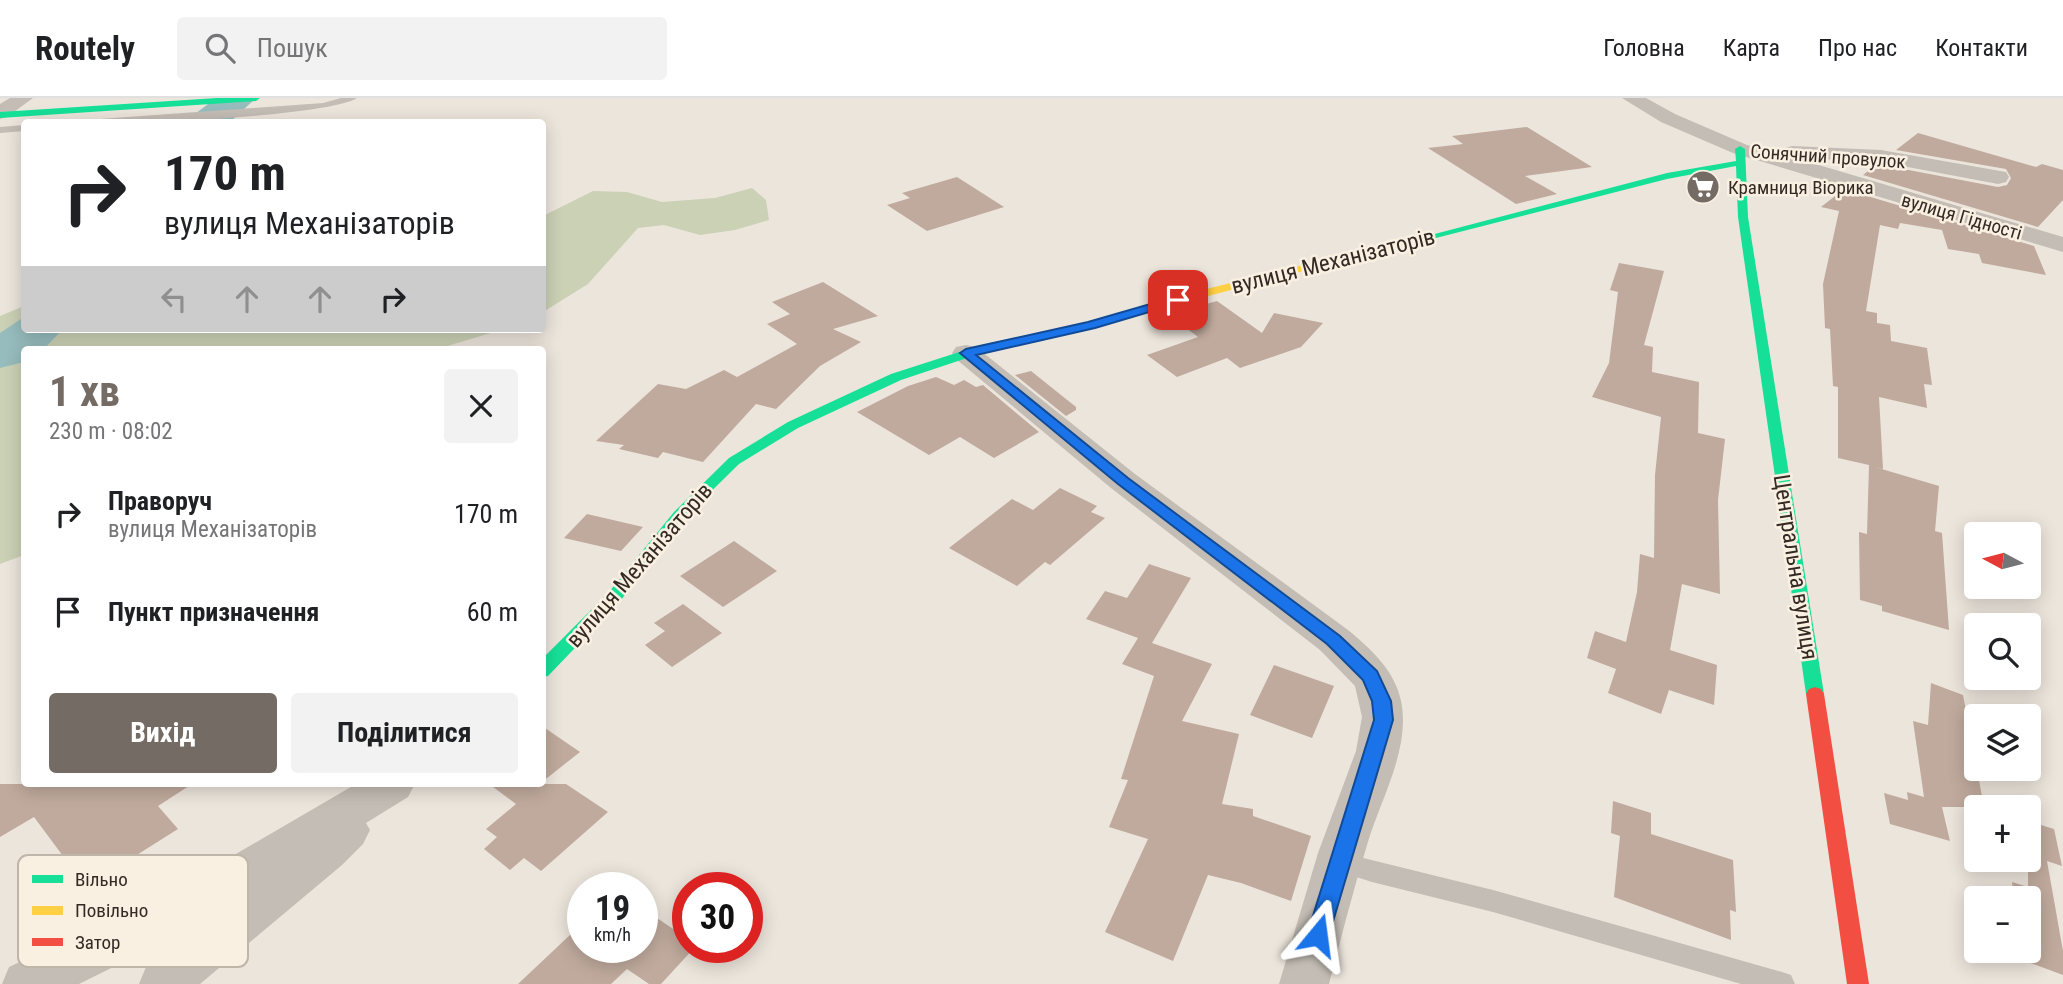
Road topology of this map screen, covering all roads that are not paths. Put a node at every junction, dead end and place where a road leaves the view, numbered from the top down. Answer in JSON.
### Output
{"nodes":[{"id":1,"x":23,"y":98,"type":"edge"},
{"id":2,"x":256,"y":98,"type":"edge"},
{"id":3,"x":352,"y":98,"type":"edge"},
{"id":4,"x":1632,"y":98,"type":"edge"},
{"id":5,"x":324,"y":106,"type":"junction"},
{"id":6,"x":0,"y":114,"type":"edge"},
{"id":7,"x":138,"y":119,"type":"edge"},
{"id":8,"x":315,"y":119,"type":"edge"},
{"id":9,"x":21,"y":128,"type":"edge"},
{"id":10,"x":0,"y":130,"type":"edge"},
{"id":11,"x":1739,"y":156,"type":"junction"},
{"id":12,"x":1998,"y":177,"type":"dead end"},
{"id":13,"x":2063,"y":245,"type":"edge"},
{"id":14,"x":966,"y":353,"type":"junction"},
{"id":15,"x":546,"y":667,"type":"edge"},
{"id":16,"x":382,"y":792,"type":"edge"},
{"id":17,"x":1339,"y":862,"type":"junction"},
{"id":18,"x":248,"y":871,"type":"edge"},
{"id":19,"x":248,"y":914,"type":"edge"},
{"id":20,"x":66,"y":967,"type":"edge"},
{"id":21,"x":183,"y":967,"type":"edge"},
{"id":22,"x":36,"y":982,"type":"edge"},
{"id":23,"x":164,"y":984,"type":"edge"},
{"id":24,"x":1304,"y":984,"type":"edge"},
{"id":25,"x":1782,"y":984,"type":"edge"},
{"id":26,"x":1858,"y":984,"type":"edge"}],
"edges":[{"from":1,"to":6,"type":"street"},
{"from":2,"to":6,"type":"street"},
{"from":3,"to":5,"type":"lane"},
{"from":4,"to":11,"type":"street"},
{"from":5,"to":7,"type":"lane"},
{"from":5,"to":8,"type":"lane"},
{"from":9,"to":10,"type":"lane"},
{"from":11,"to":12,"type":"street","name":"Сонячний провулок"},
{"from":11,"to":13,"type":"street","name":"вулиця Гідності"},
{"from":11,"to":14,"type":"street","name":"вулиця Механізаторів"},
{"from":11,"to":26,"type":"street","name":"Центральна вулиця"},
{"from":14,"to":15,"type":"street","name":"вулиця Механізаторів"},
{"from":14,"to":17,"type":"street"},
{"from":16,"to":18,"type":"street"},
{"from":16,"to":19,"type":"street"},
{"from":17,"to":24,"type":"street"},
{"from":17,"to":25,"type":"lane"},
{"from":20,"to":22,"type":"street"},
{"from":21,"to":23,"type":"street"}]}
